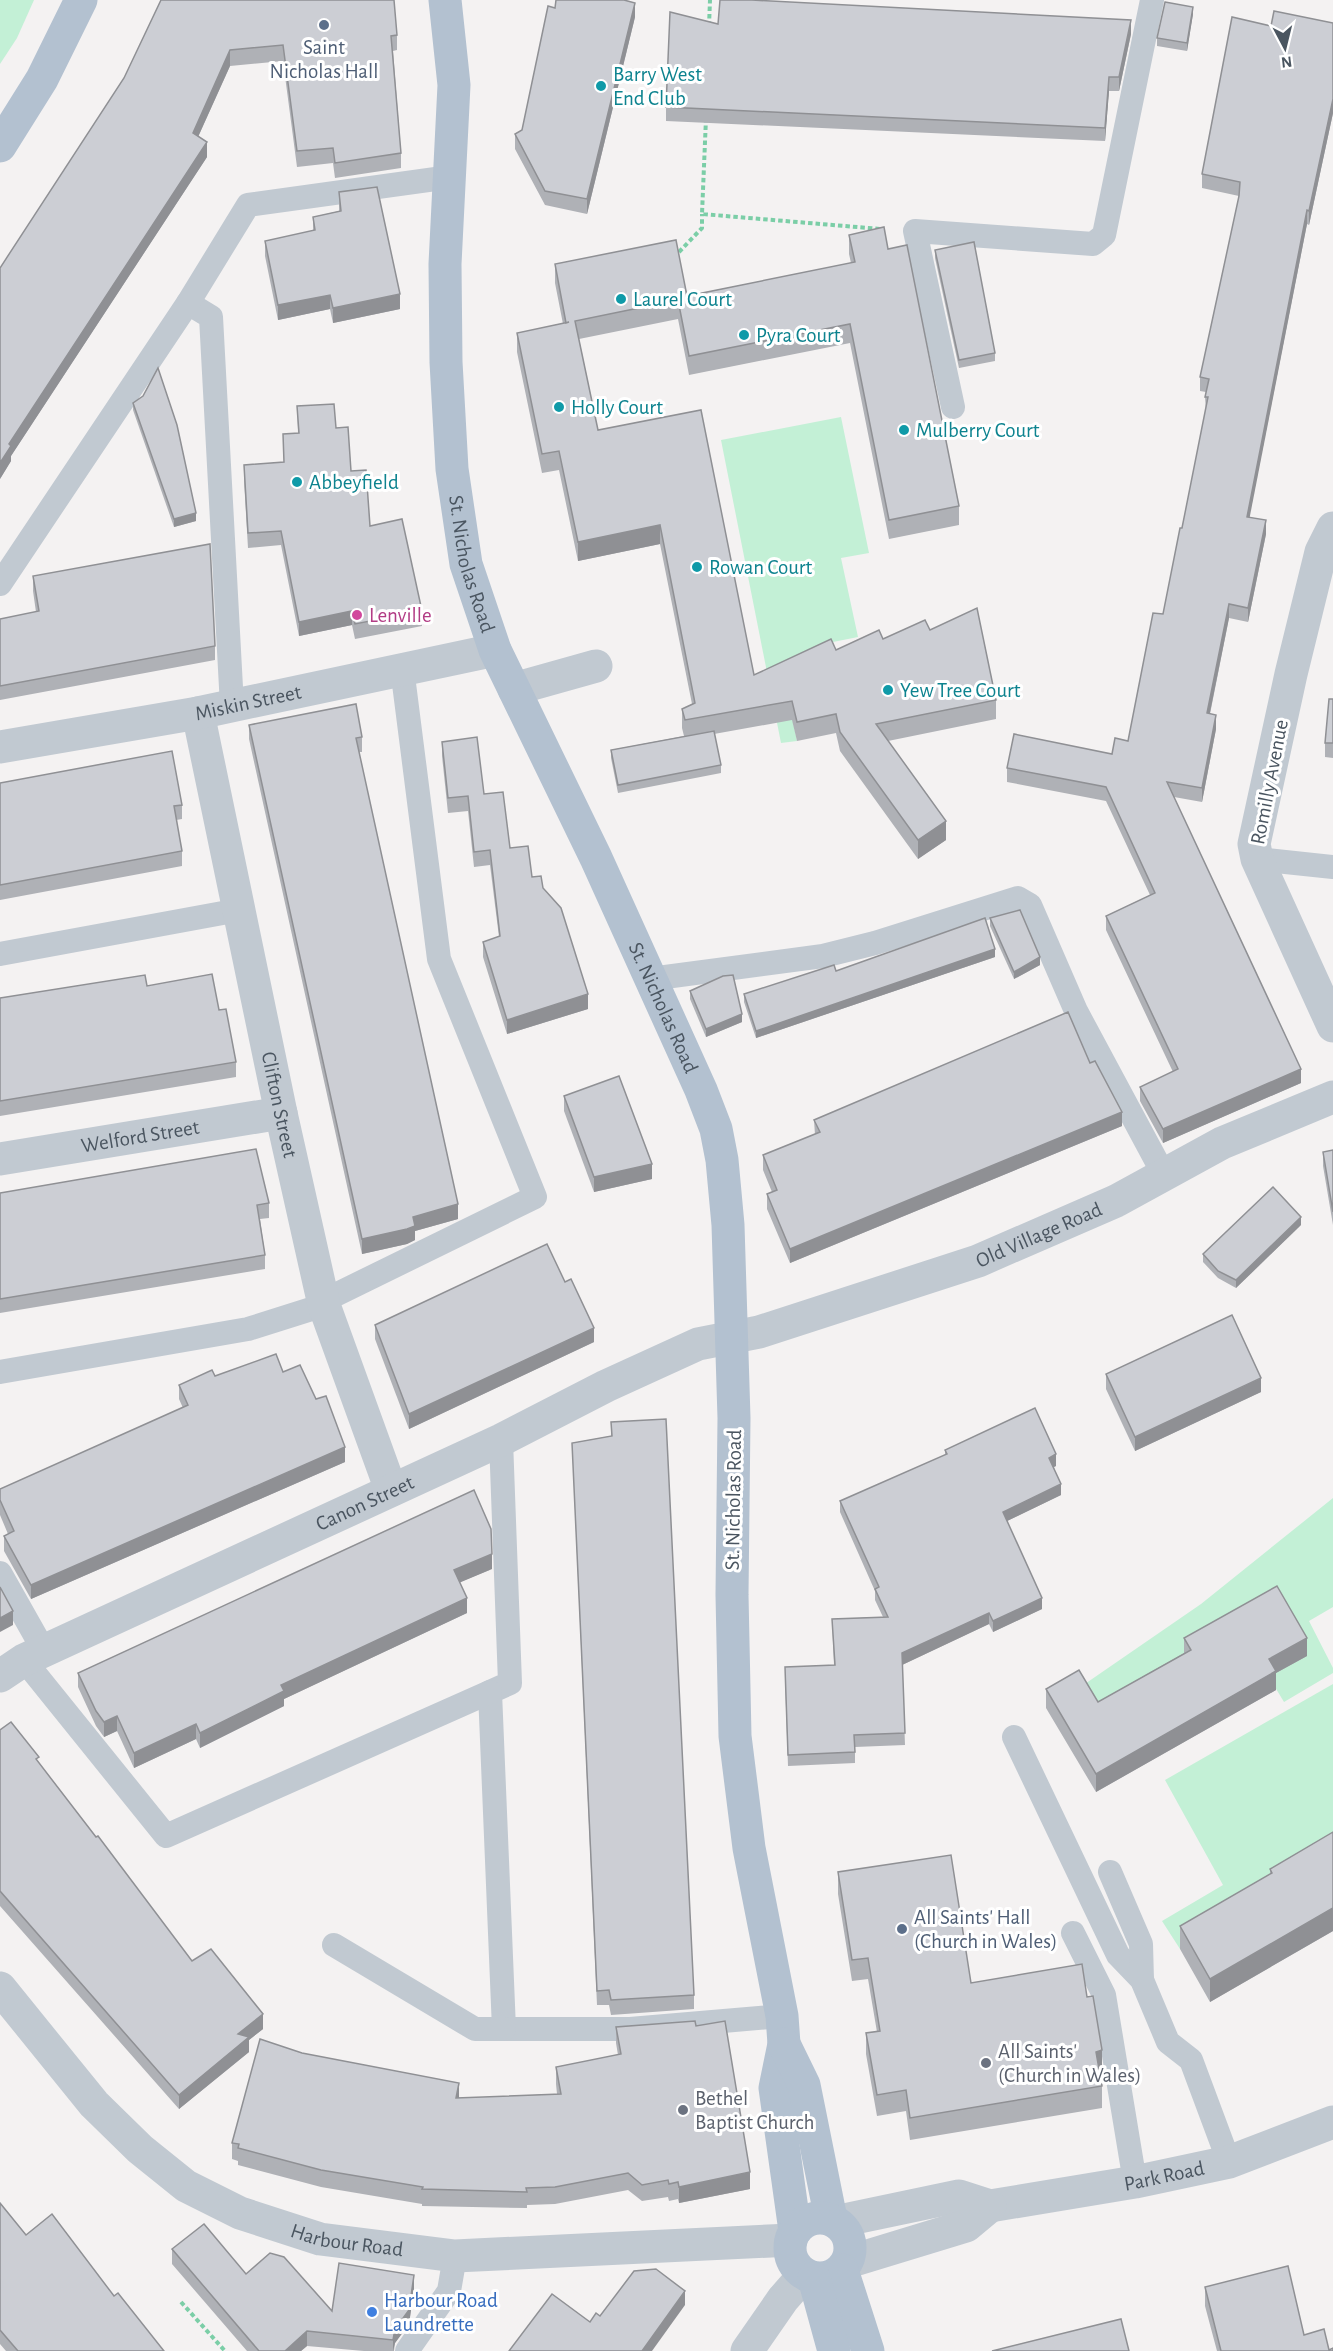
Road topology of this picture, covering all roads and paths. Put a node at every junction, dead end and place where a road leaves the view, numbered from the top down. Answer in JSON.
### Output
{"nodes":[{"id":1,"x":81,"y":0,"type":"edge"},
{"id":2,"x":445,"y":0,"type":"edge"},
{"id":3,"x":710,"y":0,"type":"edge"},
{"id":4,"x":1152,"y":0,"type":"edge"},
{"id":5,"x":709,"y":36,"type":"edge"},
{"id":6,"x":706,"y":107,"type":"edge"},
{"id":7,"x":0,"y":146,"type":"edge"},
{"id":8,"x":450,"y":177,"type":"junction"},
{"id":9,"x":702,"y":214,"type":"junction"},
{"id":10,"x":915,"y":231,"type":"junction"},
{"id":11,"x":679,"y":252,"type":"edge"},
{"id":12,"x":188,"y":303,"type":"junction"},
{"id":13,"x":953,"y":407,"type":"dead end"},
{"id":14,"x":1333,"y":528,"type":"edge"},
{"id":15,"x":0,"y":584,"type":"edge"},
{"id":16,"x":495,"y":650,"type":"junction"},
{"id":17,"x":596,"y":666,"type":"dead end"},
{"id":18,"x":402,"y":668,"type":"junction"},
{"id":19,"x":514,"y":689,"type":"junction"},
{"id":20,"x":232,"y":706,"type":"junction"},
{"id":21,"x":198,"y":713,"type":"junction"},
{"id":22,"x":0,"y":747,"type":"edge"},
{"id":23,"x":1257,"y":859,"type":"junction"},
{"id":24,"x":1333,"y":867,"type":"edge"},
{"id":25,"x":239,"y":910,"type":"junction"},
{"id":26,"x":0,"y":954,"type":"edge"},
{"id":27,"x":650,"y":979,"type":"junction"},
{"id":28,"x":1333,"y":1026,"type":"edge"},
{"id":29,"x":1333,"y":1097,"type":"edge"},
{"id":30,"x":280,"y":1113,"type":"junction"},
{"id":31,"x":0,"y":1160,"type":"edge"},
{"id":32,"x":1164,"y":1175,"type":"junction"},
{"id":33,"x":324,"y":1303,"type":"junction"},
{"id":34,"x":732,"y":1338,"type":"junction"},
{"id":35,"x":0,"y":1372,"type":"edge"},
{"id":36,"x":501,"y":1440,"type":"junction"},
{"id":37,"x":391,"y":1490,"type":"junction"},
{"id":38,"x":0,"y":1573,"type":"edge"},
{"id":39,"x":23,"y":1662,"type":"edge"},
{"id":40,"x":490,"y":1692,"type":"junction"},
{"id":41,"x":1014,"y":1737,"type":"dead end"},
{"id":42,"x":1110,"y":1872,"type":"dead end"},
{"id":43,"x":1073,"y":1933,"type":"dead end"},
{"id":44,"x":334,"y":1945,"type":"dead end"},
{"id":45,"x":1142,"y":1980,"type":"junction"},
{"id":46,"x":0,"y":1988,"type":"edge"},
{"id":47,"x":504,"y":2029,"type":"junction"},
{"id":48,"x":783,"y":2030,"type":"junction"},
{"id":49,"x":1333,"y":2122,"type":"edge"},
{"id":50,"x":1228,"y":2162,"type":"junction"},
{"id":51,"x":1135,"y":2182,"type":"junction"},
{"id":52,"x":990,"y":2206,"type":"junction"},
{"id":53,"x":833,"y":2221,"type":"junction"},
{"id":54,"x":793,"y":2236,"type":"junction"},
{"id":55,"x":455,"y":2256,"type":"junction"},
{"id":56,"x":827,"y":2271,"type":"junction"},
{"id":57,"x":181,"y":2302,"type":"dead end"},
{"id":58,"x":225,"y":2351,"type":"edge"},
{"id":59,"x":407,"y":2351,"type":"edge"},
{"id":60,"x":747,"y":2351,"type":"edge"},
{"id":61,"x":834,"y":2351,"type":"edge"},
{"id":62,"x":868,"y":2351,"type":"edge"}],
"edges":[{"from":1,"to":7,"type":"main road"},
{"from":2,"to":8,"type":"main road","name":"St. Nicholas Road"},
{"from":3,"to":5,"type":"path"},
{"from":4,"to":10,"type":"lane"},
{"from":6,"to":9,"type":"path"},
{"from":8,"to":12,"type":"lane"},
{"from":8,"to":16,"type":"main road","name":"St. Nicholas Road"},
{"from":9,"to":10,"type":"path"},
{"from":9,"to":11,"type":"path"},
{"from":10,"to":13,"type":"lane"},
{"from":12,"to":15,"type":"lane"},
{"from":12,"to":20,"type":"lane"},
{"from":14,"to":23,"type":"street","name":"Romilly Avenue"},
{"from":16,"to":18,"type":"street","name":"Miskin Street"},
{"from":16,"to":19,"type":"main road","name":"St. Nicholas Road"},
{"from":17,"to":19,"type":"street"},
{"from":18,"to":20,"type":"street","name":"Miskin Street"},
{"from":18,"to":33,"type":"lane"},
{"from":19,"to":27,"type":"main road","name":"St. Nicholas Road"},
{"from":20,"to":21,"type":"street","name":"Miskin Street"},
{"from":21,"to":22,"type":"street","name":"Miskin Street"},
{"from":21,"to":25,"type":"street","name":"Clifton Street"},
{"from":23,"to":24,"type":"lane"},
{"from":23,"to":28,"type":"street","name":"Romilly Avenue"},
{"from":25,"to":26,"type":"lane"},
{"from":25,"to":30,"type":"street","name":"Clifton Street"},
{"from":27,"to":32,"type":"lane"},
{"from":27,"to":34,"type":"main road","name":"St. Nicholas Road"},
{"from":29,"to":32,"type":"street","name":"Old Village Road"},
{"from":30,"to":31,"type":"street","name":"Welford Street"},
{"from":30,"to":33,"type":"street","name":"Clifton Street"},
{"from":32,"to":34,"type":"street","name":"Old Village Road"},
{"from":33,"to":35,"type":"lane"},
{"from":33,"to":37,"type":"street","name":"Clifton Street"},
{"from":34,"to":36,"type":"street","name":"Canon Street"},
{"from":34,"to":48,"type":"main road","name":"St. Nicholas Road"},
{"from":36,"to":37,"type":"street","name":"Canon Street"},
{"from":36,"to":40,"type":"lane"},
{"from":37,"to":39,"type":"street","name":"Canon Street"},
{"from":38,"to":39,"type":"lane"},
{"from":39,"to":40,"type":"lane"},
{"from":40,"to":47,"type":"lane"},
{"from":41,"to":45,"type":"lane"},
{"from":42,"to":45,"type":"lane"},
{"from":43,"to":51,"type":"lane"},
{"from":44,"to":47,"type":"lane"},
{"from":45,"to":50,"type":"lane"},
{"from":46,"to":55,"type":"street","name":"Harbour Road"},
{"from":47,"to":48,"type":"lane"},
{"from":48,"to":53,"type":"main road","name":"St. Nicholas Road"},
{"from":48,"to":54,"type":"main road","name":"St. Nicholas Road"},
{"from":49,"to":50,"type":"street","name":"Park Road"},
{"from":50,"to":51,"type":"street","name":"Park Road"},
{"from":51,"to":52,"type":"street","name":"Park Road"},
{"from":52,"to":53,"type":"street","name":"Park Road"},
{"from":52,"to":56,"type":"street"},
{"from":53,"to":54,"type":"main road"},
{"from":53,"to":56,"type":"main road"},
{"from":54,"to":55,"type":"street","name":"Harbour Road"},
{"from":54,"to":56,"type":"main road"},
{"from":55,"to":59,"type":"lane"},
{"from":56,"to":60,"type":"street"},
{"from":56,"to":61,"type":"main road"},
{"from":56,"to":62,"type":"main road"},
{"from":57,"to":58,"type":"path"}]}
